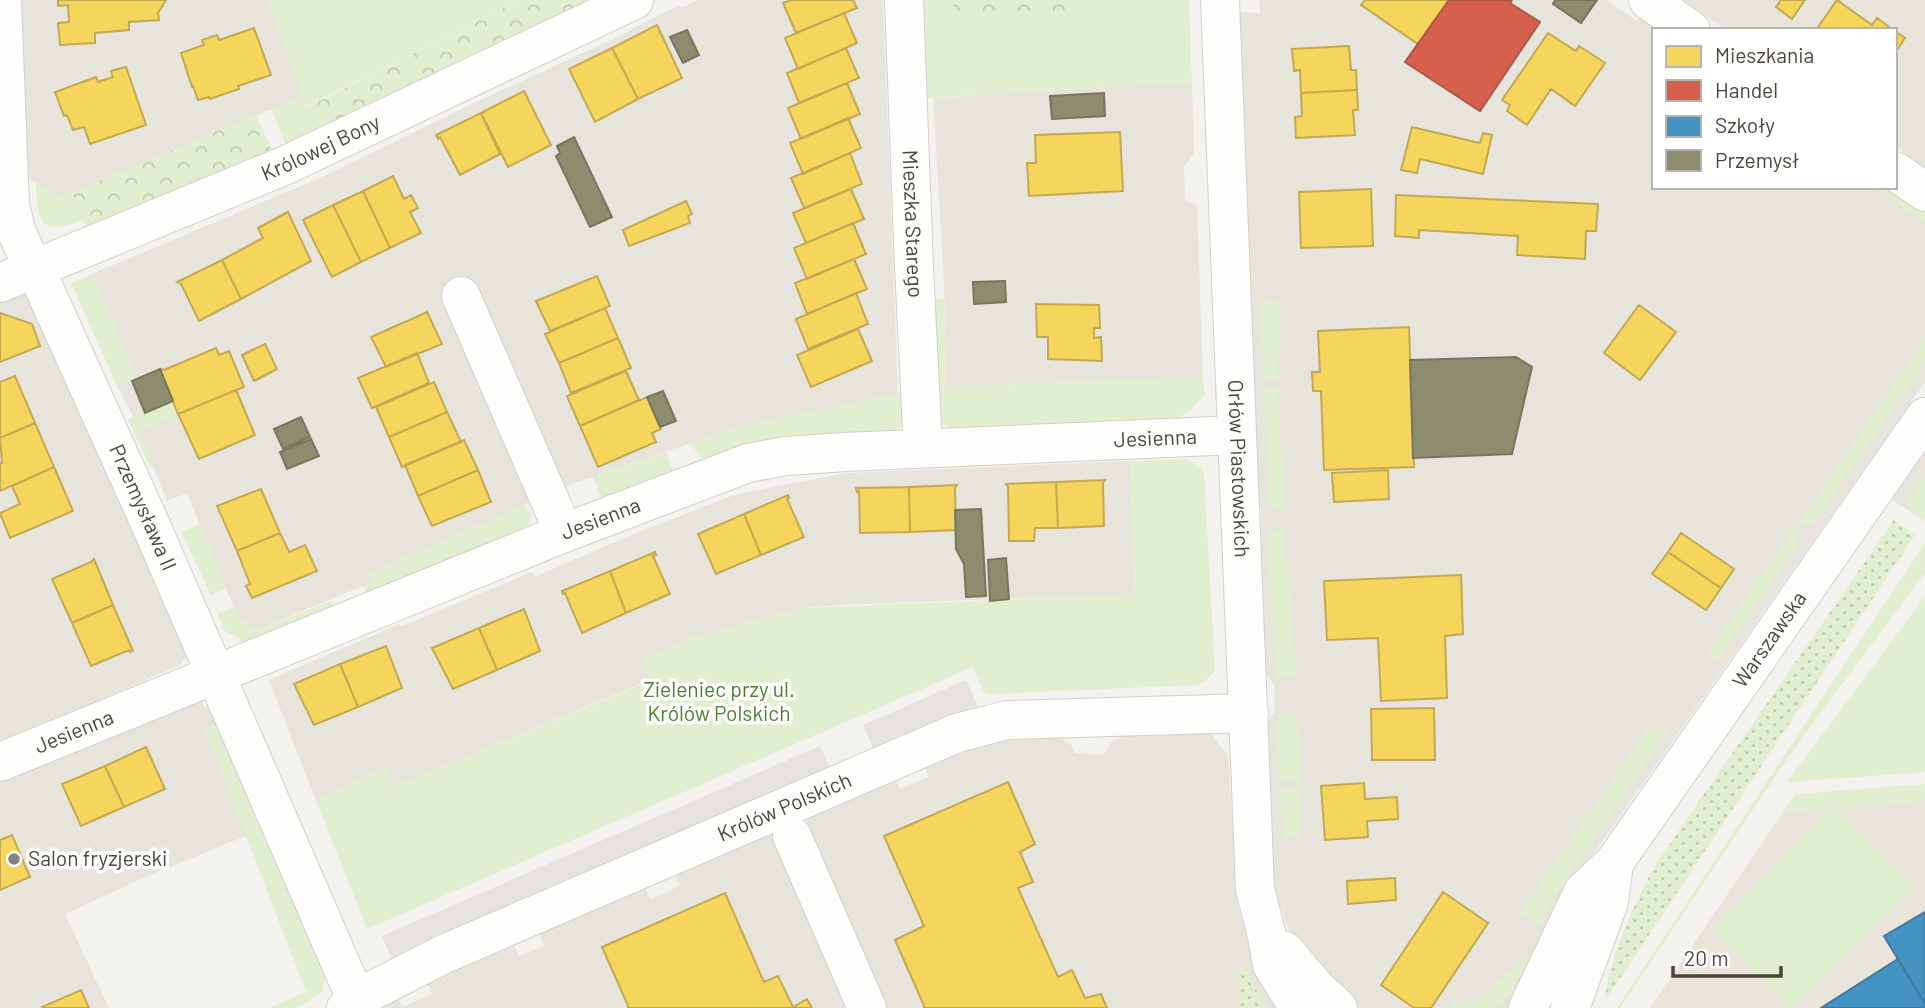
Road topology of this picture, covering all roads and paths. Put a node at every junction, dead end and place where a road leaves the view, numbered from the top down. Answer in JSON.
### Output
{"nodes":[{"id":1,"x":2,"y":0,"type":"edge"},
{"id":2,"x":634,"y":0,"type":"edge"},
{"id":3,"x":904,"y":0,"type":"edge"},
{"id":4,"x":1220,"y":0,"type":"edge"},
{"id":5,"x":1648,"y":0,"type":"edge"},
{"id":6,"x":1688,"y":28,"type":"edge"},
{"id":7,"x":1897,"y":172,"type":"edge"},
{"id":8,"x":1925,"y":192,"type":"edge"},
{"id":9,"x":36,"y":268,"type":"junction"},
{"id":10,"x":0,"y":283,"type":"edge"},
{"id":11,"x":461,"y":296,"type":"dead end"},
{"id":12,"x":1925,"y":417,"type":"edge"},
{"id":13,"x":1237,"y":435,"type":"junction"},
{"id":14,"x":923,"y":448,"type":"junction"},
{"id":15,"x":564,"y":533,"type":"junction"},
{"id":16,"x":215,"y":674,"type":"junction"},
{"id":17,"x":1249,"y":713,"type":"junction"},
{"id":18,"x":0,"y":762,"type":"edge"},
{"id":19,"x":792,"y":836,"type":"dead end"},
{"id":20,"x":1614,"y":863,"type":"junction"},
{"id":21,"x":1267,"y":936,"type":"junction"},
{"id":22,"x":351,"y":1003,"type":"edge"},
{"id":23,"x":867,"y":1008,"type":"edge"},
{"id":24,"x":1299,"y":1008,"type":"edge"},
{"id":25,"x":1338,"y":1008,"type":"edge"},
{"id":26,"x":1528,"y":1008,"type":"edge"},
{"id":27,"x":1570,"y":1008,"type":"edge"}],
"edges":[{"from":1,"to":9,"type":"street","name":"Przemysława II"},
{"from":2,"to":9,"type":"street","name":"Królowej Bony"},
{"from":3,"to":14,"type":"street","name":"Mieszka Starego"},
{"from":4,"to":13,"type":"street","name":"Orłów Piastowskich"},
{"from":5,"to":6,"type":"street"},
{"from":7,"to":8,"type":"street"},
{"from":9,"to":10,"type":"street","name":"Królowej Bony"},
{"from":9,"to":16,"type":"street","name":"Przemysława II"},
{"from":11,"to":15,"type":"street"},
{"from":12,"to":20,"type":"street","name":"Warszawska"},
{"from":13,"to":14,"type":"street","name":"Jesienna"},
{"from":13,"to":17,"type":"street","name":"Orłów Piastowskich"},
{"from":14,"to":15,"type":"street","name":"Jesienna"},
{"from":15,"to":16,"type":"street","name":"Jesienna"},
{"from":16,"to":18,"type":"street","name":"Jesienna"},
{"from":16,"to":22,"type":"street","name":"Przemysława II"},
{"from":17,"to":21,"type":"street","name":"Orłów Piastowskich"},
{"from":17,"to":22,"type":"street","name":"Królów Polskich"},
{"from":19,"to":23,"type":"street"},
{"from":20,"to":26,"type":"street","name":"Warszawska"},
{"from":20,"to":27,"type":"street","name":"Warszawska"},
{"from":21,"to":24,"type":"street","name":"Orłów Piastowskich"},
{"from":21,"to":25,"type":"street"}]}
